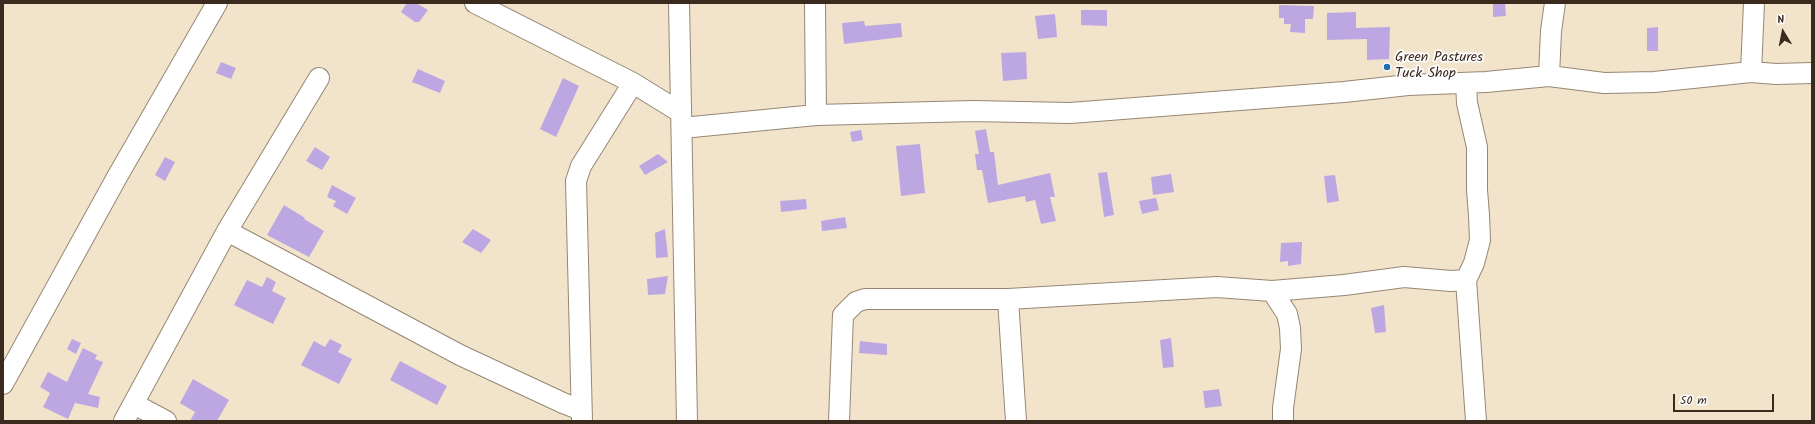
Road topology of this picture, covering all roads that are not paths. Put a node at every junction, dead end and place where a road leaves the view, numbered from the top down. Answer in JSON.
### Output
{"nodes":[{"id":1,"x":216,"y":3,"type":"edge"},
{"id":2,"x":475,"y":3,"type":"edge"},
{"id":3,"x":679,"y":3,"type":"edge"},
{"id":4,"x":815,"y":3,"type":"edge"},
{"id":5,"x":1555,"y":3,"type":"edge"},
{"id":6,"x":1754,"y":3,"type":"edge"},
{"id":7,"x":1751,"y":72,"type":"junction"},
{"id":8,"x":1812,"y":73,"type":"edge"},
{"id":9,"x":1549,"y":76,"type":"junction"},
{"id":10,"x":319,"y":78,"type":"dead end"},
{"id":11,"x":633,"y":83,"type":"junction"},
{"id":12,"x":1466,"y":83,"type":"junction"},
{"id":13,"x":816,"y":116,"type":"junction"},
{"id":14,"x":681,"y":120,"type":"junction"},
{"id":15,"x":227,"y":231,"type":"junction"},
{"id":16,"x":1466,"y":280,"type":"junction"},
{"id":17,"x":1272,"y":291,"type":"junction"},
{"id":18,"x":1008,"y":299,"type":"junction"},
{"id":19,"x":3,"y":384,"type":"edge"},
{"id":20,"x":134,"y":404,"type":"junction"},
{"id":21,"x":582,"y":415,"type":"edge"},
{"id":22,"x":124,"y":421,"type":"edge"},
{"id":23,"x":166,"y":421,"type":"edge"},
{"id":24,"x":687,"y":421,"type":"edge"},
{"id":25,"x":839,"y":421,"type":"edge"},
{"id":26,"x":1016,"y":421,"type":"edge"},
{"id":27,"x":1283,"y":421,"type":"edge"},
{"id":28,"x":1476,"y":421,"type":"edge"}],
"edges":[{"from":1,"to":19,"type":"street"},
{"from":2,"to":11,"type":"street"},
{"from":3,"to":14,"type":"street"},
{"from":4,"to":13,"type":"street"},
{"from":5,"to":9,"type":"street"},
{"from":6,"to":7,"type":"street"},
{"from":7,"to":8,"type":"street"},
{"from":7,"to":9,"type":"street"},
{"from":9,"to":12,"type":"street"},
{"from":10,"to":15,"type":"street"},
{"from":11,"to":14,"type":"street"},
{"from":11,"to":21,"type":"street"},
{"from":12,"to":13,"type":"street"},
{"from":12,"to":16,"type":"street"},
{"from":13,"to":14,"type":"street"},
{"from":14,"to":24,"type":"street"},
{"from":15,"to":20,"type":"street"},
{"from":15,"to":21,"type":"street"},
{"from":16,"to":17,"type":"street"},
{"from":16,"to":28,"type":"street"},
{"from":17,"to":18,"type":"street"},
{"from":17,"to":27,"type":"street"},
{"from":18,"to":25,"type":"street"},
{"from":18,"to":26,"type":"street"},
{"from":20,"to":22,"type":"street"},
{"from":20,"to":23,"type":"street"}]}
